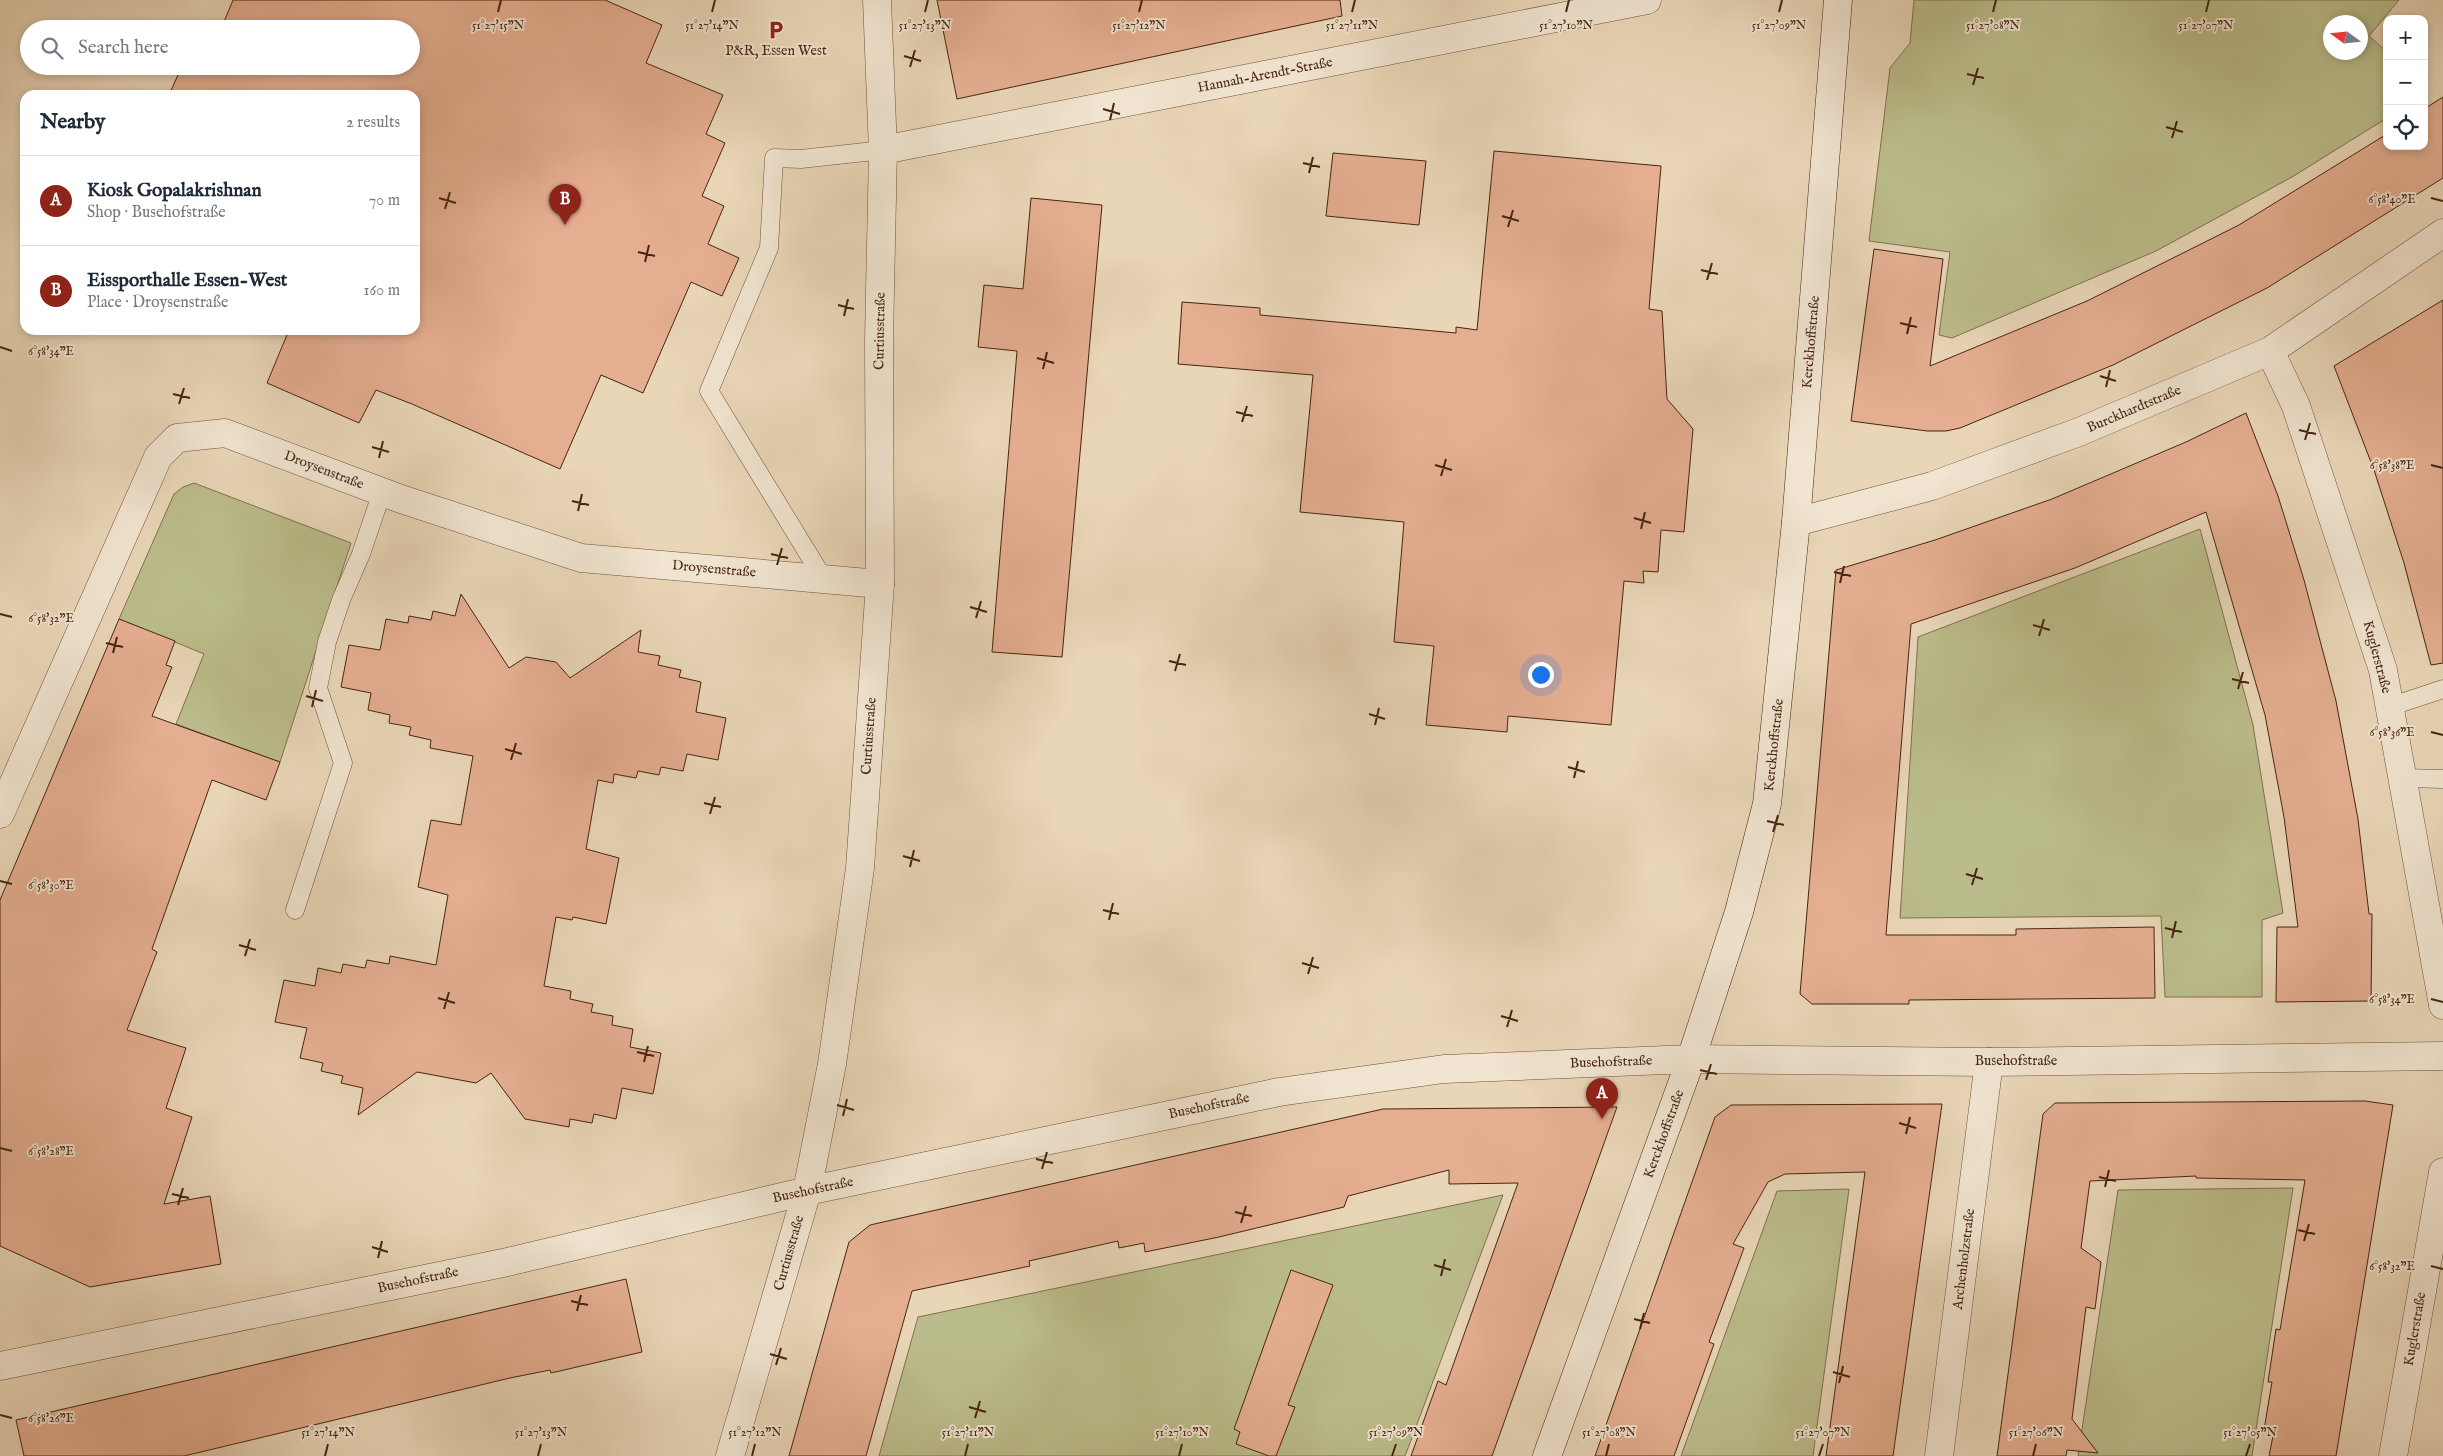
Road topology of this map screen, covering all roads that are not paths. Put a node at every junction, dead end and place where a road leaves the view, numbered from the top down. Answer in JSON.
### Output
{"nodes":[{"id":1,"x":877,"y":0,"type":"edge"},
{"id":2,"x":1647,"y":0,"type":"edge"},
{"id":3,"x":1838,"y":0,"type":"edge"},
{"id":4,"x":883,"y":150,"type":"junction"},
{"id":5,"x":2443,"y":233,"type":"edge"},
{"id":6,"x":2270,"y":352,"type":"junction"},
{"id":7,"x":382,"y":492,"type":"junction"},
{"id":8,"x":1796,"y":522,"type":"junction"},
{"id":9,"x":823,"y":578,"type":"junction"},
{"id":10,"x":880,"y":584,"type":"junction"},
{"id":11,"x":2443,"y":688,"type":"edge"},
{"id":12,"x":2390,"y":707,"type":"junction"},
{"id":13,"x":2403,"y":778,"type":"junction"},
{"id":14,"x":2443,"y":780,"type":"edge"},
{"id":15,"x":0,"y":814,"type":"edge"},
{"id":16,"x":295,"y":910,"type":"dead end"},
{"id":17,"x":2443,"y":1005,"type":"edge"},
{"id":18,"x":2443,"y":1056,"type":"edge"},
{"id":19,"x":1691,"y":1059,"type":"junction"},
{"id":20,"x":1989,"y":1062,"type":"junction"},
{"id":21,"x":2443,"y":1172,"type":"edge"},
{"id":22,"x":807,"y":1191,"type":"junction"},
{"id":23,"x":0,"y":1366,"type":"edge"},
{"id":24,"x":730,"y":1456,"type":"edge"},
{"id":25,"x":1547,"y":1456,"type":"edge"},
{"id":26,"x":1939,"y":1456,"type":"edge"},
{"id":27,"x":2393,"y":1456,"type":"edge"}],
"edges":[{"from":1,"to":4,"type":"street","name":"Curtiusstraße"},
{"from":2,"to":4,"type":"street","name":"Hannah-Arendt-Straße"},
{"from":3,"to":8,"type":"street","name":"Kerckhoffstraße"},
{"from":4,"to":9,"type":"lane"},
{"from":4,"to":10,"type":"street","name":"Curtiusstraße"},
{"from":5,"to":6,"type":"street","name":"Burckhardtstraße"},
{"from":6,"to":8,"type":"street","name":"Burckhardtstraße"},
{"from":6,"to":12,"type":"street","name":"Kuglerstraße"},
{"from":7,"to":9,"type":"street","name":"Droysenstraße"},
{"from":7,"to":15,"type":"street","name":"Droysenstraße"},
{"from":7,"to":16,"type":"lane"},
{"from":8,"to":19,"type":"street","name":"Kerckhoffstraße"},
{"from":9,"to":10,"type":"street","name":"Droysenstraße"},
{"from":10,"to":22,"type":"street","name":"Curtiusstraße"},
{"from":11,"to":12,"type":"lane"},
{"from":12,"to":13,"type":"street","name":"Kuglerstraße"},
{"from":13,"to":14,"type":"lane"},
{"from":13,"to":17,"type":"street","name":"Kuglerstraße"},
{"from":18,"to":20,"type":"street","name":"Busehofstraße"},
{"from":19,"to":20,"type":"street","name":"Busehofstraße"},
{"from":19,"to":22,"type":"street","name":"Busehofstraße"},
{"from":19,"to":25,"type":"street","name":"Kerckhoffstraße"},
{"from":20,"to":26,"type":"street","name":"Archenholzstraße"},
{"from":21,"to":27,"type":"street","name":"Kuglerstraße"},
{"from":22,"to":23,"type":"street","name":"Busehofstraße"},
{"from":22,"to":24,"type":"street","name":"Curtiusstraße"}]}
